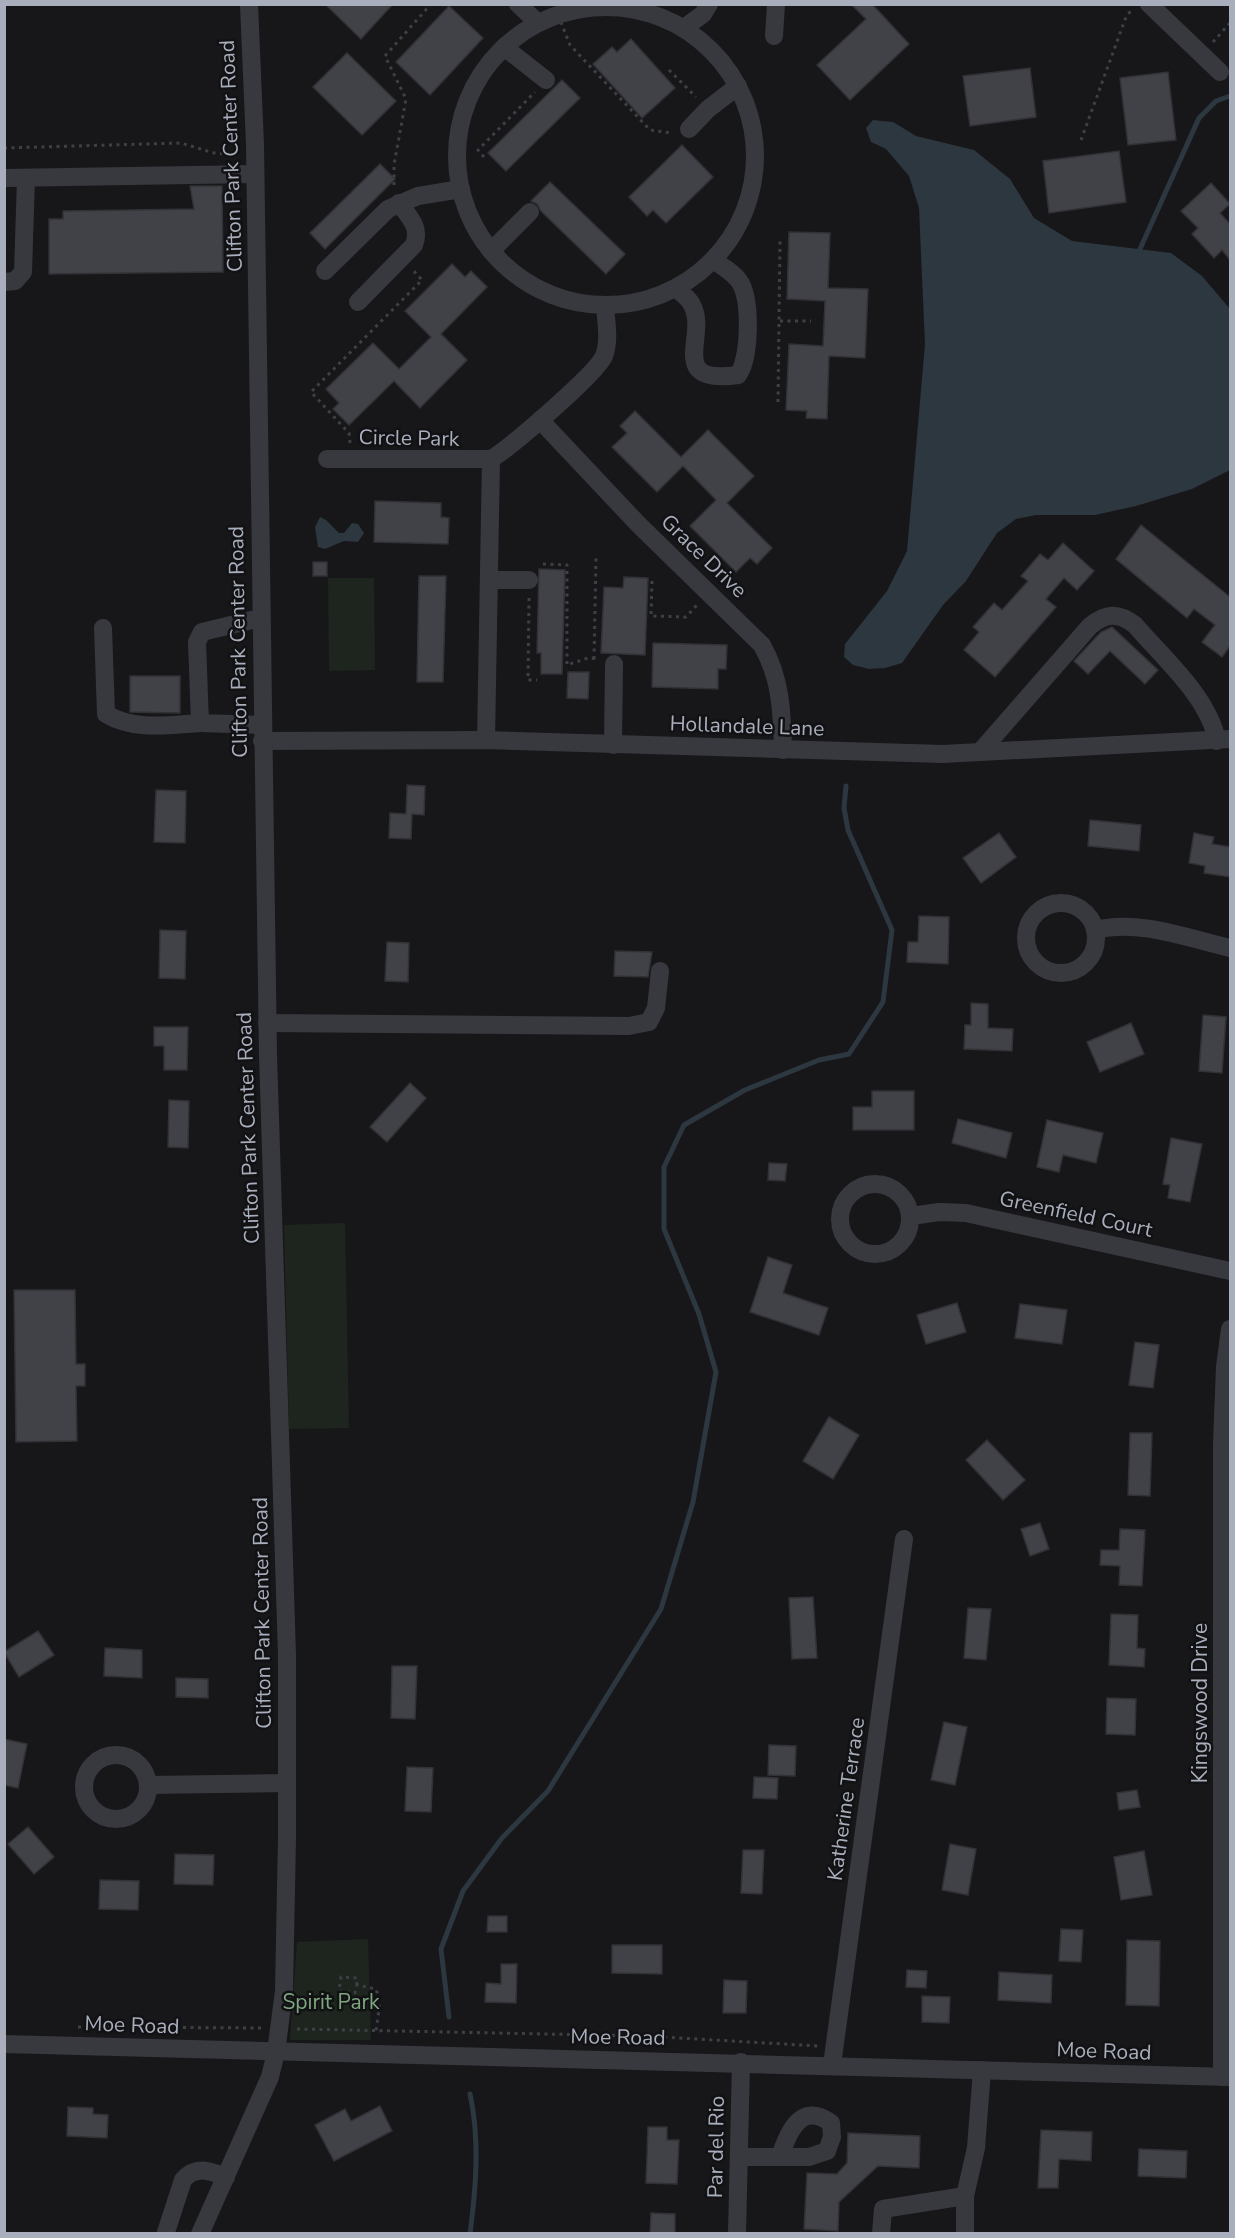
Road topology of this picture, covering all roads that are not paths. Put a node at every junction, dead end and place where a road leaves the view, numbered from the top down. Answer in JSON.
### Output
{"nodes":[{"id":1,"x":249,"y":4,"type":"edge"},
{"id":2,"x":518,"y":4,"type":"edge"},
{"id":3,"x":709,"y":4,"type":"edge"},
{"id":4,"x":776,"y":4,"type":"edge"},
{"id":5,"x":1149,"y":4,"type":"edge"},
{"id":6,"x":580,"y":6,"type":"edge"},
{"id":7,"x":647,"y":9,"type":"edge"},
{"id":8,"x":538,"y":23,"type":"junction"},
{"id":9,"x":684,"y":28,"type":"junction"},
{"id":10,"x":774,"y":36,"type":"dead end"},
{"id":11,"x":504,"y":47,"type":"junction"},
{"id":12,"x":1221,"y":72,"type":"dead end"},
{"id":13,"x":546,"y":80,"type":"road end"},
{"id":14,"x":738,"y":86,"type":"junction"},
{"id":15,"x":689,"y":129,"type":"road end"},
{"id":16,"x":255,"y":174,"type":"junction"},
{"id":17,"x":4,"y":178,"type":"edge"},
{"id":18,"x":26,"y":178,"type":"junction"},
{"id":19,"x":461,"y":189,"type":"junction"},
{"id":20,"x":393,"y":197,"type":"junction"},
{"id":21,"x":530,"y":212,"type":"dead end"},
{"id":22,"x":491,"y":251,"type":"junction"},
{"id":23,"x":714,"y":260,"type":"junction"},
{"id":24,"x":326,"y":271,"type":"dead end"},
{"id":25,"x":4,"y":282,"type":"edge"},
{"id":26,"x":676,"y":288,"type":"junction"},
{"id":27,"x":358,"y":302,"type":"dead end"},
{"id":28,"x":606,"y":305,"type":"junction"},
{"id":29,"x":540,"y":420,"type":"junction"},
{"id":30,"x":327,"y":459,"type":"dead end"},
{"id":31,"x":491,"y":459,"type":"junction"},
{"id":32,"x":490,"y":580,"type":"junction"},
{"id":33,"x":529,"y":580,"type":"road end"},
{"id":34,"x":260,"y":618,"type":"junction"},
{"id":35,"x":103,"y":628,"type":"dead end"},
{"id":36,"x":614,"y":664,"type":"road end"},
{"id":37,"x":200,"y":723,"type":"junction"},
{"id":38,"x":262,"y":733,"type":"junction"},
{"id":39,"x":486,"y":740,"type":"junction"},
{"id":40,"x":1224,"y":740,"type":"edge"},
{"id":41,"x":613,"y":744,"type":"junction"},
{"id":42,"x":783,"y":750,"type":"junction"},
{"id":43,"x":980,"y":752,"type":"junction"},
{"id":44,"x":1095,"y":930,"type":"dead end"},
{"id":45,"x":1230,"y":948,"type":"edge"},
{"id":46,"x":660,"y":971,"type":"dead end"},
{"id":47,"x":267,"y":1023,"type":"junction"},
{"id":48,"x":911,"y":1216,"type":"dead end"},
{"id":49,"x":1230,"y":1271,"type":"edge"},
{"id":50,"x":1230,"y":1329,"type":"edge"},
{"id":51,"x":904,"y":1539,"type":"dead end"},
{"id":52,"x":287,"y":1783,"type":"junction"},
{"id":53,"x":148,"y":1785,"type":"dead end"},
{"id":54,"x":4,"y":2044,"type":"edge"},
{"id":55,"x":276,"y":2052,"type":"junction"},
{"id":56,"x":741,"y":2062,"type":"junction"},
{"id":57,"x":832,"y":2065,"type":"junction"},
{"id":58,"x":982,"y":2070,"type":"junction"},
{"id":59,"x":1226,"y":2077,"type":"edge"},
{"id":60,"x":739,"y":2157,"type":"junction"},
{"id":61,"x":780,"y":2157,"type":"dead end"},
{"id":62,"x":226,"y":2178,"type":"junction"},
{"id":63,"x":965,"y":2196,"type":"junction"},
{"id":64,"x":176,"y":2210,"type":"junction"},
{"id":65,"x":202,"y":2228,"type":"edge"},
{"id":66,"x":166,"y":2232,"type":"edge"},
{"id":67,"x":737,"y":2234,"type":"edge"},
{"id":68,"x":881,"y":2234,"type":"edge"},
{"id":69,"x":966,"y":2234,"type":"edge"}],
"edges":[{"from":1,"to":16,"type":"street","name":"Clifton Park Center Road"},
{"from":2,"to":8,"type":"street"},
{"from":3,"to":9,"type":"street"},
{"from":4,"to":10,"type":"street"},
{"from":5,"to":12,"type":"street"},
{"from":6,"to":7,"type":"street"},
{"from":6,"to":8,"type":"street"},
{"from":7,"to":9,"type":"street"},
{"from":8,"to":11,"type":"street"},
{"from":9,"to":14,"type":"street"},
{"from":11,"to":13,"type":"street"},
{"from":11,"to":19,"type":"street"},
{"from":14,"to":15,"type":"street"},
{"from":14,"to":23,"type":"street"},
{"from":16,"to":18,"type":"street"},
{"from":16,"to":34,"type":"street","name":"Clifton Park Center Road"},
{"from":17,"to":18,"type":"street"},
{"from":18,"to":25,"type":"street"},
{"from":19,"to":20,"type":"street"},
{"from":19,"to":22,"type":"street"},
{"from":20,"to":24,"type":"street"},
{"from":20,"to":27,"type":"street"},
{"from":21,"to":22,"type":"street"},
{"from":22,"to":28,"type":"street"},
{"from":23,"to":26,"type":"street"},
{"from":23,"to":26,"type":"street"},
{"from":26,"to":28,"type":"street"},
{"from":28,"to":29,"type":"street"},
{"from":29,"to":31,"type":"street"},
{"from":29,"to":42,"type":"street","name":"Grace Drive"},
{"from":30,"to":31,"type":"street","name":"Circle Park"},
{"from":31,"to":32,"type":"street"},
{"from":32,"to":33,"type":"street"},
{"from":32,"to":39,"type":"street"},
{"from":34,"to":37,"type":"street"},
{"from":34,"to":38,"type":"street","name":"Clifton Park Center Road"},
{"from":35,"to":37,"type":"street","name":"Hollandale Lane"},
{"from":36,"to":41,"type":"street"},
{"from":37,"to":38,"type":"street","name":"Hollandale Lane"},
{"from":38,"to":39,"type":"street","name":"Hollandale Lane"},
{"from":38,"to":47,"type":"street","name":"Clifton Park Center Road"},
{"from":39,"to":41,"type":"street","name":"Hollandale Lane"},
{"from":40,"to":43,"type":"street","name":"Hollandale Lane"},
{"from":40,"to":43,"type":"street"},
{"from":41,"to":42,"type":"street","name":"Hollandale Lane"},
{"from":42,"to":43,"type":"street","name":"Hollandale Lane"},
{"from":44,"to":45,"type":"street"},
{"from":46,"to":47,"type":"street"},
{"from":47,"to":52,"type":"street","name":"Clifton Park Center Road"},
{"from":48,"to":49,"type":"street","name":"Greenfield Court"},
{"from":50,"to":59,"type":"street","name":"Kingswood Drive"},
{"from":51,"to":57,"type":"street","name":"Katherine Terrace"},
{"from":52,"to":53,"type":"street"},
{"from":52,"to":55,"type":"street","name":"Clifton Park Center Road"},
{"from":54,"to":55,"type":"street","name":"Moe Road"},
{"from":55,"to":56,"type":"street","name":"Moe Road"},
{"from":55,"to":62,"type":"street","name":"Clifton Park Center Road"},
{"from":56,"to":57,"type":"street","name":"Moe Road"},
{"from":56,"to":60,"type":"street","name":"Par del Rio"},
{"from":57,"to":58,"type":"street","name":"Moe Road"},
{"from":58,"to":59,"type":"street","name":"Moe Road"},
{"from":58,"to":63,"type":"street"},
{"from":60,"to":61,"type":"street"},
{"from":60,"to":67,"type":"street","name":"Par del Rio"},
{"from":62,"to":64,"type":"street"},
{"from":62,"to":65,"type":"street","name":"Clifton Park Center Road"},
{"from":63,"to":68,"type":"street"},
{"from":63,"to":69,"type":"street"},
{"from":64,"to":65,"type":"street"},
{"from":64,"to":66,"type":"street"}]}
